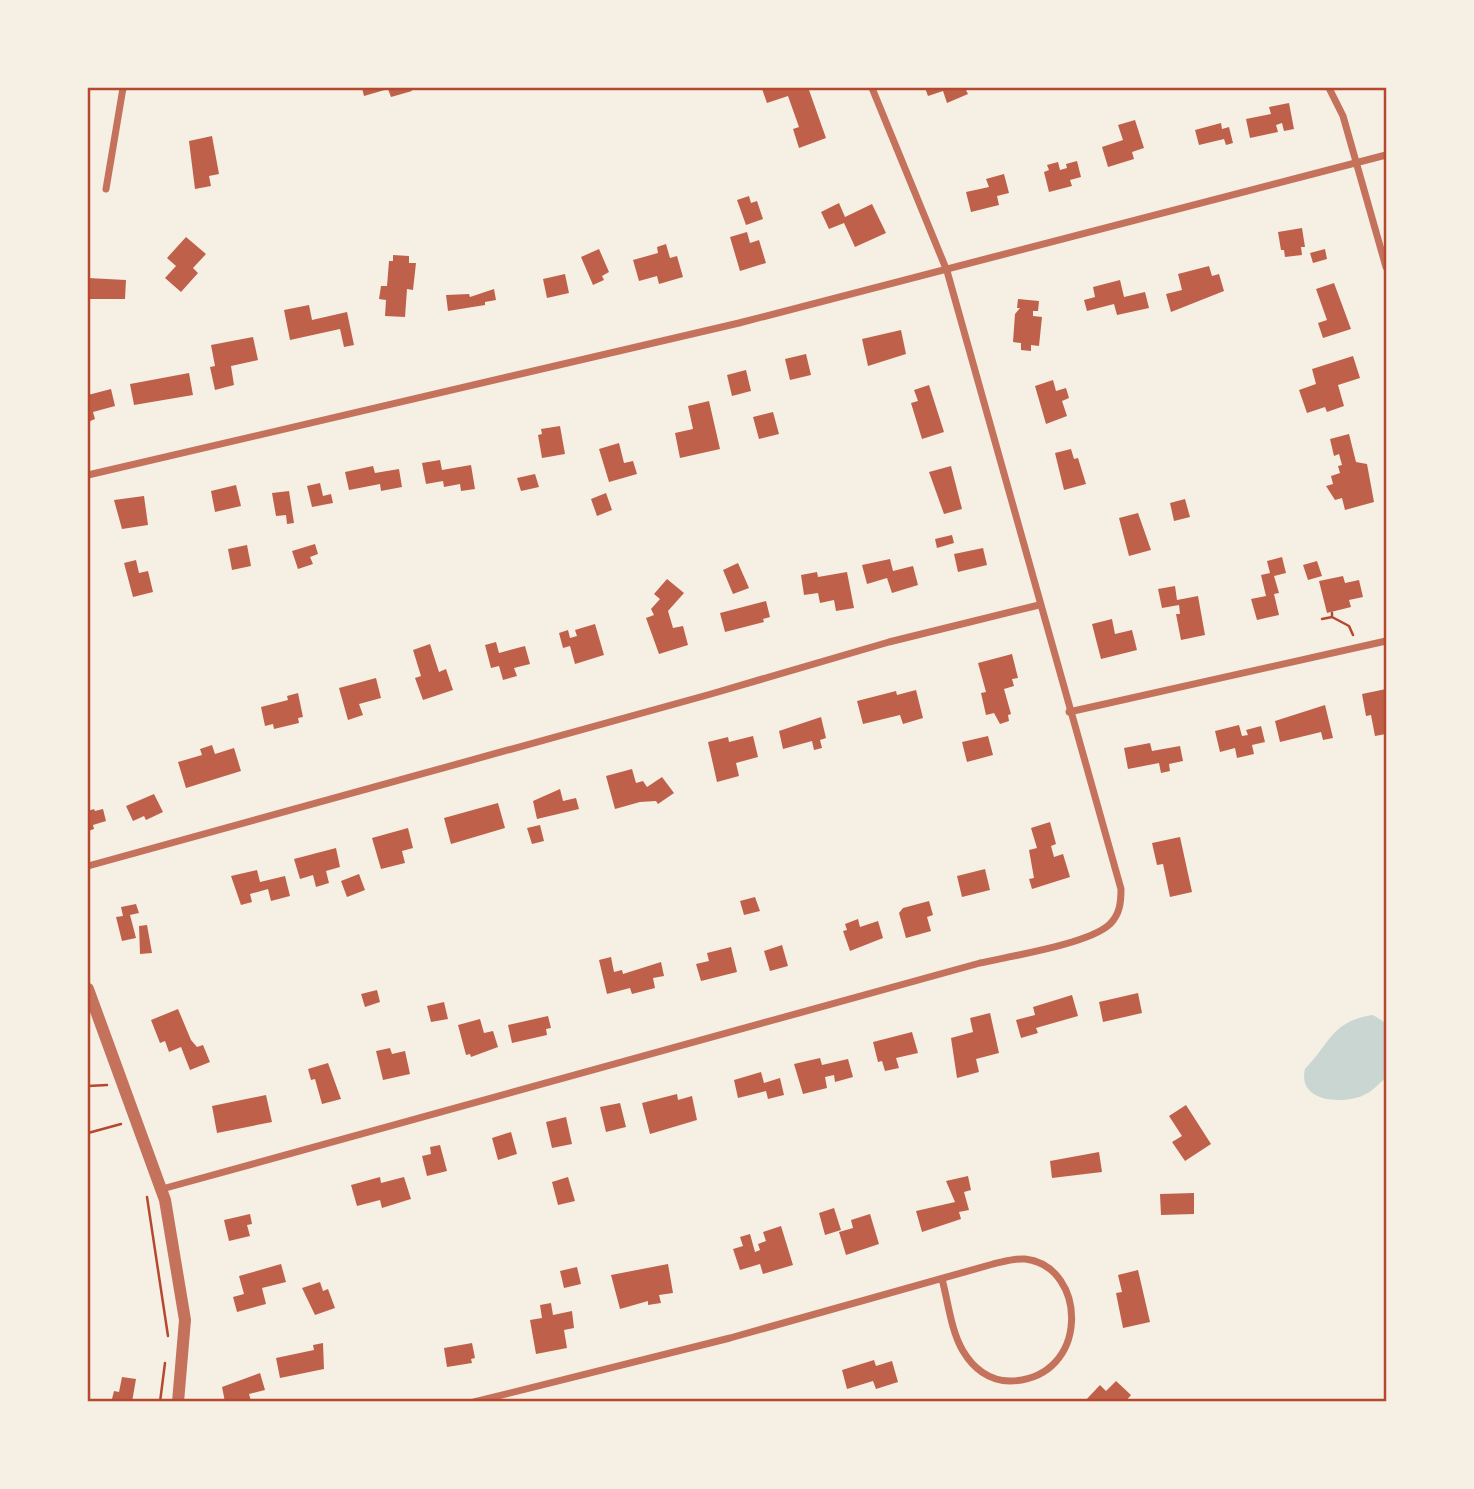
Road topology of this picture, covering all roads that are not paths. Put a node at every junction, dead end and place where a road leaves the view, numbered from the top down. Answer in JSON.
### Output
{"nodes":[{"id":1,"x":124,"y":88,"type":"edge"},
{"id":2,"x":872,"y":88,"type":"edge"},
{"id":3,"x":1329,"y":88,"type":"edge"},
{"id":4,"x":1387,"y":155,"type":"edge"},
{"id":5,"x":1355,"y":162,"type":"junction"},
{"id":6,"x":106,"y":189,"type":"dead end"},
{"id":7,"x":1387,"y":267,"type":"edge"},
{"id":8,"x":947,"y":271,"type":"junction"},
{"id":9,"x":88,"y":475,"type":"edge"},
{"id":10,"x":1039,"y":606,"type":"junction"},
{"id":11,"x":1387,"y":642,"type":"edge"},
{"id":12,"x":1069,"y":712,"type":"junction"},
{"id":13,"x":88,"y":866,"type":"edge"},
{"id":14,"x":88,"y":989,"type":"edge"},
{"id":15,"x":162,"y":1189,"type":"junction"},
{"id":16,"x":942,"y":1279,"type":"junction"},
{"id":17,"x":178,"y":1402,"type":"edge"},
{"id":18,"x":474,"y":1402,"type":"edge"}],
"edges":[{"from":1,"to":6,"type":"street"},
{"from":2,"to":8,"type":"street"},
{"from":3,"to":5,"type":"street"},
{"from":4,"to":5,"type":"street"},
{"from":5,"to":7,"type":"street"},
{"from":5,"to":8,"type":"street"},
{"from":8,"to":9,"type":"street"},
{"from":8,"to":10,"type":"street"},
{"from":10,"to":12,"type":"street"},
{"from":10,"to":13,"type":"street"},
{"from":11,"to":12,"type":"street"},
{"from":12,"to":15,"type":"street"},
{"from":14,"to":15,"type":"street"},
{"from":15,"to":17,"type":"street"},
{"from":16,"to":16,"type":"street"},
{"from":16,"to":18,"type":"street"}]}
